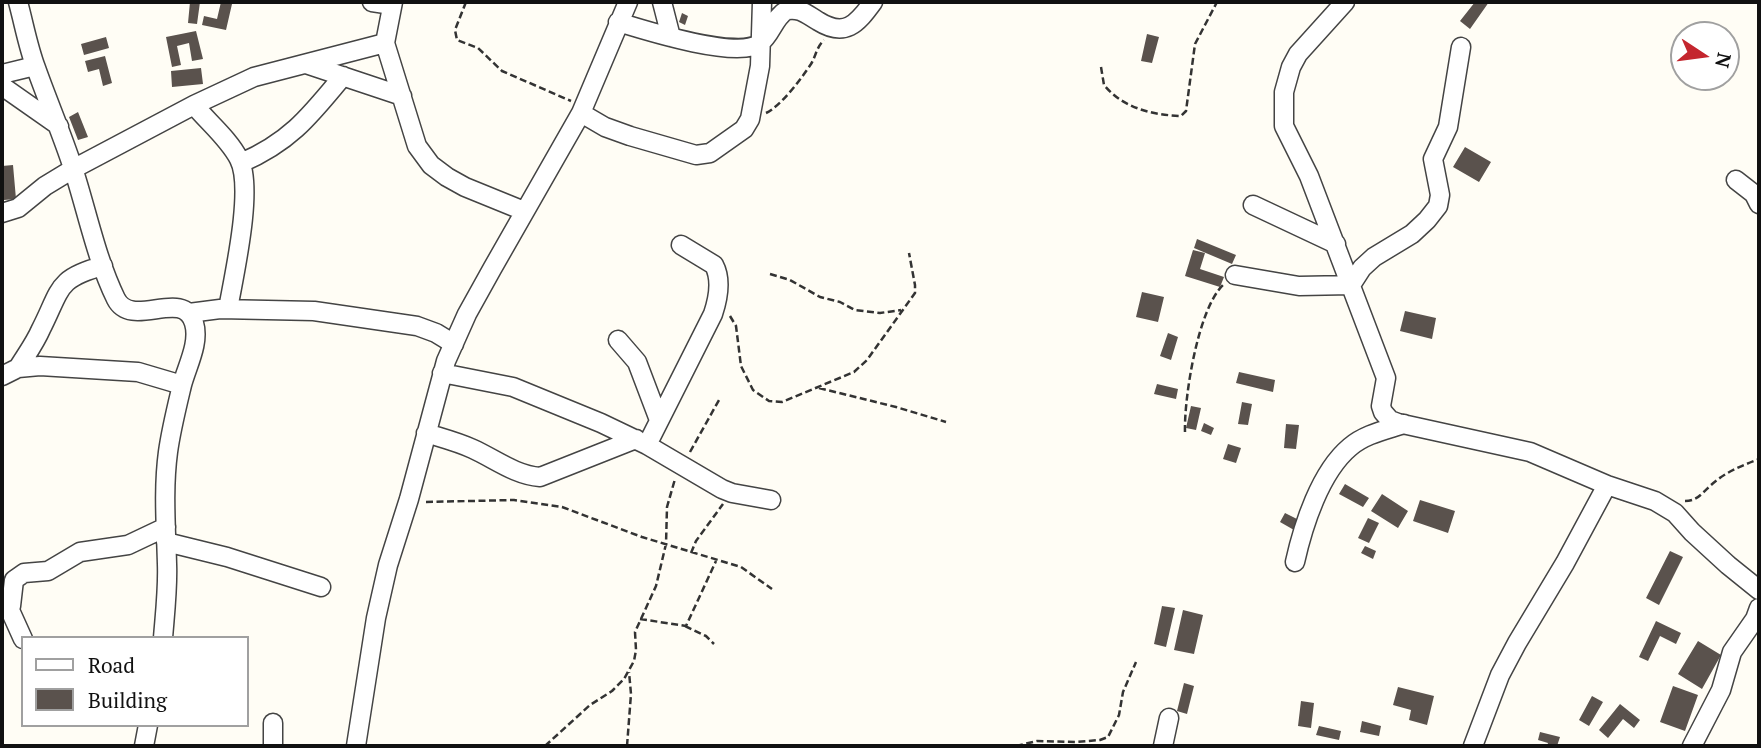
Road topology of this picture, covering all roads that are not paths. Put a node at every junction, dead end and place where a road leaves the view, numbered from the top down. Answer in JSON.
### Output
{"nodes":[{"id":1,"x":18,"y":2,"type":"edge"},
{"id":2,"x":372,"y":2,"type":"edge"},
{"id":3,"x":628,"y":2,"type":"edge"},
{"id":4,"x":662,"y":2,"type":"edge"},
{"id":5,"x":762,"y":2,"type":"edge"},
{"id":6,"x":873,"y":2,"type":"edge"},
{"id":7,"x":1345,"y":2,"type":"edge"},
{"id":8,"x":392,"y":3,"type":"edge"},
{"id":9,"x":618,"y":22,"type":"junction"},
{"id":10,"x":671,"y":37,"type":"junction"},
{"id":11,"x":761,"y":42,"type":"junction"},
{"id":12,"x":386,"y":43,"type":"junction"},
{"id":13,"x":1461,"y":47,"type":"dead end"},
{"id":14,"x":306,"y":64,"type":"junction"},
{"id":15,"x":35,"y":66,"type":"junction"},
{"id":16,"x":2,"y":74,"type":"edge"},
{"id":17,"x":343,"y":76,"type":"junction"},
{"id":18,"x":2,"y":86,"type":"edge"},
{"id":19,"x":401,"y":96,"type":"junction"},
{"id":20,"x":194,"y":105,"type":"junction"},
{"id":21,"x":582,"y":110,"type":"junction"},
{"id":22,"x":58,"y":126,"type":"junction"},
{"id":23,"x":241,"y":163,"type":"junction"},
{"id":24,"x":73,"y":169,"type":"junction"},
{"id":25,"x":1736,"y":180,"type":"dead end"},
{"id":26,"x":1759,"y":204,"type":"edge"},
{"id":27,"x":1253,"y":205,"type":"dead end"},
{"id":28,"x":524,"y":211,"type":"junction"},
{"id":29,"x":2,"y":213,"type":"edge"},
{"id":30,"x":1336,"y":244,"type":"junction"},
{"id":31,"x":681,"y":245,"type":"dead end"},
{"id":32,"x":103,"y":265,"type":"junction"},
{"id":33,"x":1235,"y":275,"type":"road end"},
{"id":34,"x":1351,"y":285,"type":"junction"},
{"id":35,"x":228,"y":309,"type":"junction"},
{"id":36,"x":189,"y":313,"type":"junction"},
{"id":37,"x":618,"y":340,"type":"dead end"},
{"id":38,"x":454,"y":344,"type":"junction"},
{"id":39,"x":10,"y":372,"type":"edge"},
{"id":40,"x":442,"y":373,"type":"junction"},
{"id":41,"x":182,"y":385,"type":"junction"},
{"id":42,"x":659,"y":420,"type":"junction"},
{"id":43,"x":1404,"y":424,"type":"junction"},
{"id":44,"x":426,"y":433,"type":"junction"},
{"id":45,"x":642,"y":442,"type":"junction"},
{"id":46,"x":1607,"y":485,"type":"junction"},
{"id":47,"x":771,"y":500,"type":"dead end"},
{"id":48,"x":166,"y":535,"type":"junction"},
{"id":49,"x":1295,"y":562,"type":"dead end"},
{"id":50,"x":1758,"y":584,"type":"edge"},
{"id":51,"x":321,"y":587,"type":"dead end"},
{"id":52,"x":1759,"y":608,"type":"edge"},
{"id":53,"x":6,"y":609,"type":"edge"},
{"id":54,"x":21,"y":636,"type":"edge"},
{"id":55,"x":163,"y":636,"type":"edge"},
{"id":56,"x":1169,"y":718,"type":"dead end"},
{"id":57,"x":273,"y":723,"type":"dead end"},
{"id":58,"x":148,"y":727,"type":"edge"},
{"id":59,"x":144,"y":746,"type":"edge"},
{"id":60,"x":273,"y":746,"type":"edge"},
{"id":61,"x":356,"y":746,"type":"edge"},
{"id":62,"x":1163,"y":746,"type":"edge"},
{"id":63,"x":1474,"y":746,"type":"edge"},
{"id":64,"x":1692,"y":746,"type":"edge"}],
"edges":[{"from":1,"to":15,"type":"street"},
{"from":2,"to":8,"type":"street"},
{"from":3,"to":9,"type":"street"},
{"from":4,"to":10,"type":"street"},
{"from":5,"to":11,"type":"street"},
{"from":6,"to":11,"type":"street"},
{"from":7,"to":30,"type":"street"},
{"from":8,"to":12,"type":"street"},
{"from":9,"to":10,"type":"street"},
{"from":9,"to":21,"type":"street"},
{"from":10,"to":11,"type":"street"},
{"from":11,"to":21,"type":"street"},
{"from":12,"to":14,"type":"street"},
{"from":12,"to":19,"type":"street"},
{"from":13,"to":34,"type":"street"},
{"from":14,"to":17,"type":"street"},
{"from":14,"to":20,"type":"street"},
{"from":15,"to":16,"type":"street"},
{"from":15,"to":22,"type":"street"},
{"from":17,"to":19,"type":"street"},
{"from":17,"to":23,"type":"street"},
{"from":18,"to":22,"type":"street"},
{"from":19,"to":28,"type":"street"},
{"from":20,"to":23,"type":"street"},
{"from":20,"to":24,"type":"street"},
{"from":21,"to":28,"type":"street"},
{"from":22,"to":24,"type":"street"},
{"from":23,"to":35,"type":"street"},
{"from":24,"to":29,"type":"street"},
{"from":24,"to":32,"type":"street"},
{"from":25,"to":26,"type":"street"},
{"from":27,"to":30,"type":"street"},
{"from":28,"to":38,"type":"street"},
{"from":30,"to":34,"type":"street"},
{"from":31,"to":42,"type":"street"},
{"from":32,"to":36,"type":"street"},
{"from":32,"to":39,"type":"street"},
{"from":33,"to":34,"type":"street"},
{"from":34,"to":43,"type":"street"},
{"from":35,"to":36,"type":"street"},
{"from":35,"to":38,"type":"street"},
{"from":36,"to":41,"type":"street"},
{"from":37,"to":42,"type":"street"},
{"from":38,"to":40,"type":"street"},
{"from":39,"to":41,"type":"street"},
{"from":40,"to":44,"type":"street"},
{"from":40,"to":45,"type":"street"},
{"from":41,"to":48,"type":"street"},
{"from":42,"to":45,"type":"street"},
{"from":43,"to":46,"type":"street"},
{"from":43,"to":49,"type":"street"},
{"from":44,"to":45,"type":"street"},
{"from":44,"to":61,"type":"street"},
{"from":45,"to":47,"type":"street"},
{"from":46,"to":50,"type":"street"},
{"from":46,"to":63,"type":"street"},
{"from":48,"to":51,"type":"street"},
{"from":48,"to":53,"type":"street"},
{"from":48,"to":55,"type":"street"},
{"from":52,"to":64,"type":"street"},
{"from":53,"to":54,"type":"street"},
{"from":56,"to":62,"type":"street"},
{"from":57,"to":60,"type":"street"},
{"from":58,"to":59,"type":"street"}]}
